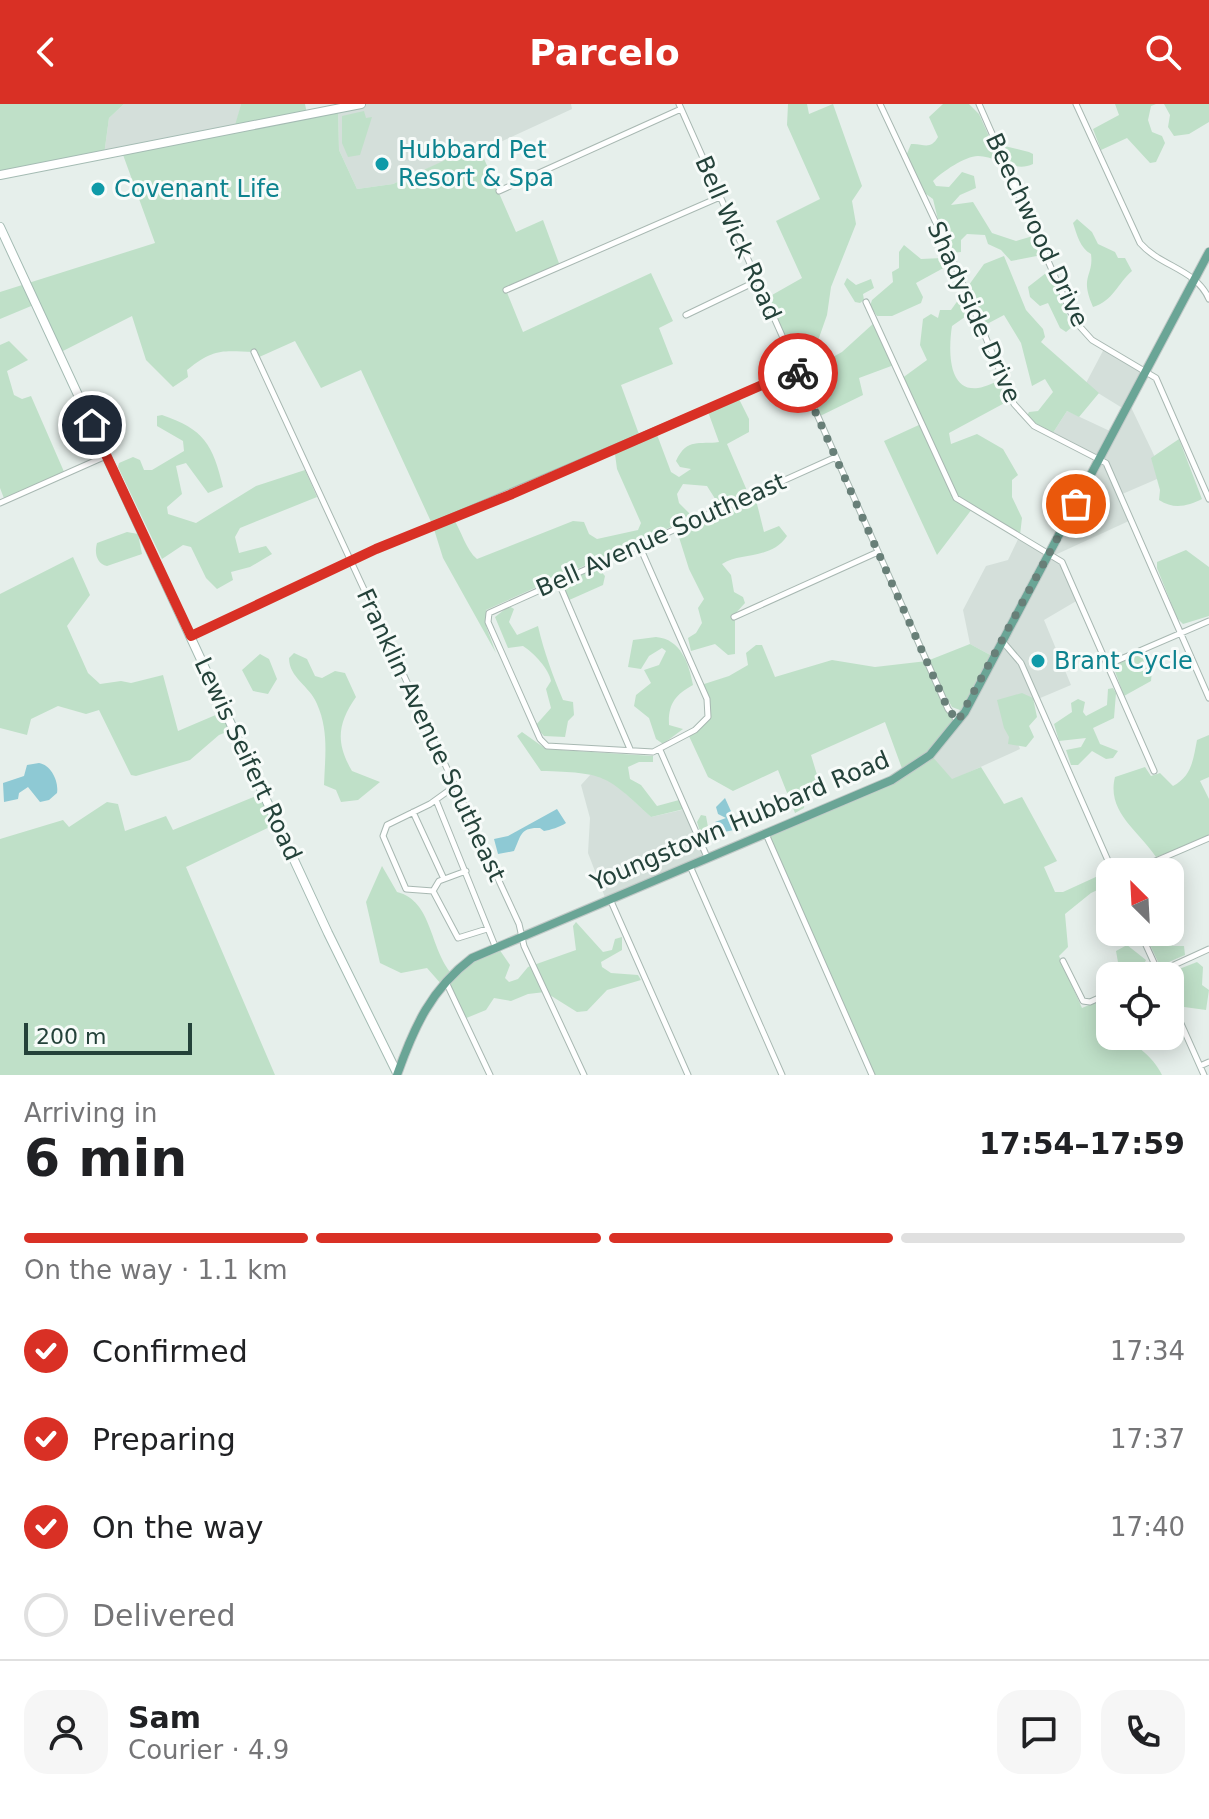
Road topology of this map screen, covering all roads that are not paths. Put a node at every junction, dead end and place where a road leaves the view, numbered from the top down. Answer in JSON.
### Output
{"nodes":[{"id":1,"x":361,"y":104,"type":"edge"},
{"id":2,"x":880,"y":104,"type":"edge"},
{"id":3,"x":979,"y":104,"type":"edge"},
{"id":4,"x":1076,"y":104,"type":"edge"},
{"id":5,"x":680,"y":107,"type":"edge"},
{"id":6,"x":0,"y":175,"type":"edge"},
{"id":7,"x":499,"y":191,"type":"dead end"},
{"id":8,"x":720,"y":197,"type":"junction"},
{"id":9,"x":0,"y":227,"type":"edge"},
{"id":10,"x":1209,"y":252,"type":"edge"},
{"id":11,"x":1194,"y":279,"type":"junction"},
{"id":12,"x":757,"y":281,"type":"junction"},
{"id":13,"x":506,"y":290,"type":"dead end"},
{"id":14,"x":1209,"y":299,"type":"edge"},
{"id":15,"x":866,"y":302,"type":"dead end"},
{"id":16,"x":686,"y":315,"type":"dead end"},
{"id":17,"x":254,"y":352,"type":"dead end"},
{"id":18,"x":797,"y":370,"type":"junction"},
{"id":19,"x":1146,"y":371,"type":"junction"},
{"id":20,"x":106,"y":456,"type":"junction"},
{"id":21,"x":836,"y":457,"type":"junction"},
{"id":22,"x":1099,"y":459,"type":"junction"},
{"id":23,"x":1209,"y":499,"type":"edge"},
{"id":24,"x":0,"y":503,"type":"edge"},
{"id":25,"x":639,"y":545,"type":"junction"},
{"id":26,"x":878,"y":552,"type":"junction"},
{"id":27,"x":1050,"y":553,"type":"junction"},
{"id":28,"x":350,"y":561,"type":"junction"},
{"id":29,"x":558,"y":581,"type":"junction"},
{"id":30,"x":734,"y":617,"type":"dead end"},
{"id":31,"x":1209,"y":621,"type":"edge"},
{"id":32,"x":1181,"y":633,"type":"junction"},
{"id":33,"x":191,"y":636,"type":"junction"},
{"id":34,"x":1003,"y":642,"type":"junction"},
{"id":35,"x":1107,"y":665,"type":"junction"},
{"id":36,"x":1209,"y":698,"type":"edge"},
{"id":37,"x":958,"y":721,"type":"junction"},
{"id":38,"x":631,"y":750,"type":"junction"},
{"id":39,"x":660,"y":750,"type":"junction"},
{"id":40,"x":1154,"y":771,"type":"dead end"},
{"id":41,"x":455,"y":786,"type":"junction"},
{"id":42,"x":436,"y":800,"type":"junction"},
{"id":43,"x":413,"y":812,"type":"junction"},
{"id":44,"x":766,"y":834,"type":"junction"},
{"id":45,"x":1209,"y":838,"type":"edge"},
{"id":46,"x":707,"y":857,"type":"junction"},
{"id":47,"x":1107,"y":858,"type":"edge"},
{"id":48,"x":1163,"y":858,"type":"edge"},
{"id":49,"x":689,"y":865,"type":"junction"},
{"id":50,"x":466,"y":871,"type":"junction"},
{"id":51,"x":444,"y":879,"type":"junction"},
{"id":52,"x":433,"y":891,"type":"junction"},
{"id":53,"x":610,"y":898,"type":"junction"},
{"id":54,"x":487,"y":929,"type":"junction"},
{"id":55,"x":521,"y":935,"type":"junction"},
{"id":56,"x":495,"y":946,"type":"junction"},
{"id":57,"x":1209,"y":949,"type":"edge"},
{"id":58,"x":1063,"y":961,"type":"dead end"},
{"id":59,"x":1183,"y":962,"type":"edge"},
{"id":60,"x":446,"y":981,"type":"junction"},
{"id":61,"x":1096,"y":999,"type":"edge"},
{"id":62,"x":1184,"y":1030,"type":"edge"},
{"id":63,"x":1209,"y":1062,"type":"edge"},
{"id":64,"x":1200,"y":1066,"type":"junction"},
{"id":65,"x":397,"y":1074,"type":"edge"},
{"id":66,"x":490,"y":1075,"type":"edge"},
{"id":67,"x":584,"y":1075,"type":"edge"},
{"id":68,"x":688,"y":1075,"type":"edge"},
{"id":69,"x":782,"y":1075,"type":"edge"},
{"id":70,"x":872,"y":1075,"type":"edge"},
{"id":71,"x":1204,"y":1075,"type":"edge"}],
"edges":[{"from":1,"to":6,"type":"street"},
{"from":2,"to":22,"type":"street","name":"Shadyside Drive"},
{"from":3,"to":19,"type":"street","name":"Beechwood Drive"},
{"from":4,"to":11,"type":"street"},
{"from":5,"to":7,"type":"street"},
{"from":5,"to":8,"type":"street","name":"Bell Wick Road"},
{"from":8,"to":12,"type":"street","name":"Bell Wick Road"},
{"from":8,"to":13,"type":"street"},
{"from":9,"to":20,"type":"street","name":"Lewis Seifert Road"},
{"from":10,"to":11,"type":"main road","name":"Youngstown Hubbard Road"},
{"from":11,"to":14,"type":"street"},
{"from":11,"to":19,"type":"main road","name":"Youngstown Hubbard Road"},
{"from":12,"to":16,"type":"street"},
{"from":12,"to":18,"type":"street","name":"Bell Wick Road"},
{"from":15,"to":27,"type":"street"},
{"from":17,"to":28,"type":"street","name":"Franklin Avenue Southeast"},
{"from":18,"to":21,"type":"street","name":"Bell Wick Road"},
{"from":18,"to":28,"type":"street"},
{"from":19,"to":22,"type":"main road","name":"Youngstown Hubbard Road"},
{"from":19,"to":23,"type":"street","name":"Beechwood Drive"},
{"from":20,"to":24,"type":"street"},
{"from":20,"to":33,"type":"street","name":"Lewis Seifert Road"},
{"from":21,"to":25,"type":"street","name":"Bell Avenue Southeast"},
{"from":21,"to":26,"type":"street","name":"Bell Wick Road"},
{"from":22,"to":27,"type":"main road","name":"Youngstown Hubbard Road"},
{"from":22,"to":32,"type":"street"},
{"from":25,"to":29,"type":"street","name":"Bell Avenue Southeast"},
{"from":25,"to":39,"type":"street"},
{"from":26,"to":30,"type":"street"},
{"from":26,"to":37,"type":"street","name":"Bell Wick Road"},
{"from":27,"to":34,"type":"main road","name":"Youngstown Hubbard Road"},
{"from":27,"to":35,"type":"street"},
{"from":28,"to":33,"type":"street"},
{"from":28,"to":41,"type":"street","name":"Franklin Avenue Southeast"},
{"from":29,"to":38,"type":"street"},
{"from":29,"to":38,"type":"street","name":"Bell Avenue Southeast"},
{"from":31,"to":32,"type":"street"},
{"from":32,"to":35,"type":"street"},
{"from":32,"to":36,"type":"street"},
{"from":33,"to":65,"type":"street","name":"Lewis Seifert Road"},
{"from":34,"to":37,"type":"main road","name":"Youngstown Hubbard Road"},
{"from":34,"to":47,"type":"street"},
{"from":35,"to":40,"type":"street"},
{"from":37,"to":44,"type":"main road","name":"Youngstown Hubbard Road"},
{"from":38,"to":39,"type":"street"},
{"from":39,"to":46,"type":"street"},
{"from":41,"to":42,"type":"street"},
{"from":41,"to":55,"type":"street","name":"Franklin Avenue Southeast"},
{"from":42,"to":43,"type":"street"},
{"from":42,"to":50,"type":"street"},
{"from":43,"to":51,"type":"street"},
{"from":43,"to":52,"type":"street"},
{"from":44,"to":46,"type":"main road","name":"Youngstown Hubbard Road"},
{"from":44,"to":70,"type":"street"},
{"from":45,"to":48,"type":"street"},
{"from":46,"to":49,"type":"main road","name":"Youngstown Hubbard Road"},
{"from":49,"to":53,"type":"main road","name":"Youngstown Hubbard Road"},
{"from":49,"to":69,"type":"street"},
{"from":50,"to":51,"type":"street"},
{"from":50,"to":54,"type":"street"},
{"from":51,"to":52,"type":"street"},
{"from":52,"to":54,"type":"street"},
{"from":53,"to":55,"type":"main road","name":"Youngstown Hubbard Road"},
{"from":53,"to":68,"type":"street"},
{"from":54,"to":56,"type":"street"},
{"from":55,"to":56,"type":"main road","name":"Youngstown Hubbard Road"},
{"from":55,"to":67,"type":"street","name":"Franklin Avenue Southeast"},
{"from":56,"to":60,"type":"main road","name":"Youngstown Hubbard Road"},
{"from":57,"to":59,"type":"street"},
{"from":58,"to":61,"type":"street"},
{"from":60,"to":65,"type":"main road","name":"Youngstown Hubbard Road"},
{"from":60,"to":66,"type":"street"},
{"from":62,"to":64,"type":"street"},
{"from":63,"to":64,"type":"street"},
{"from":64,"to":71,"type":"street"}]}
